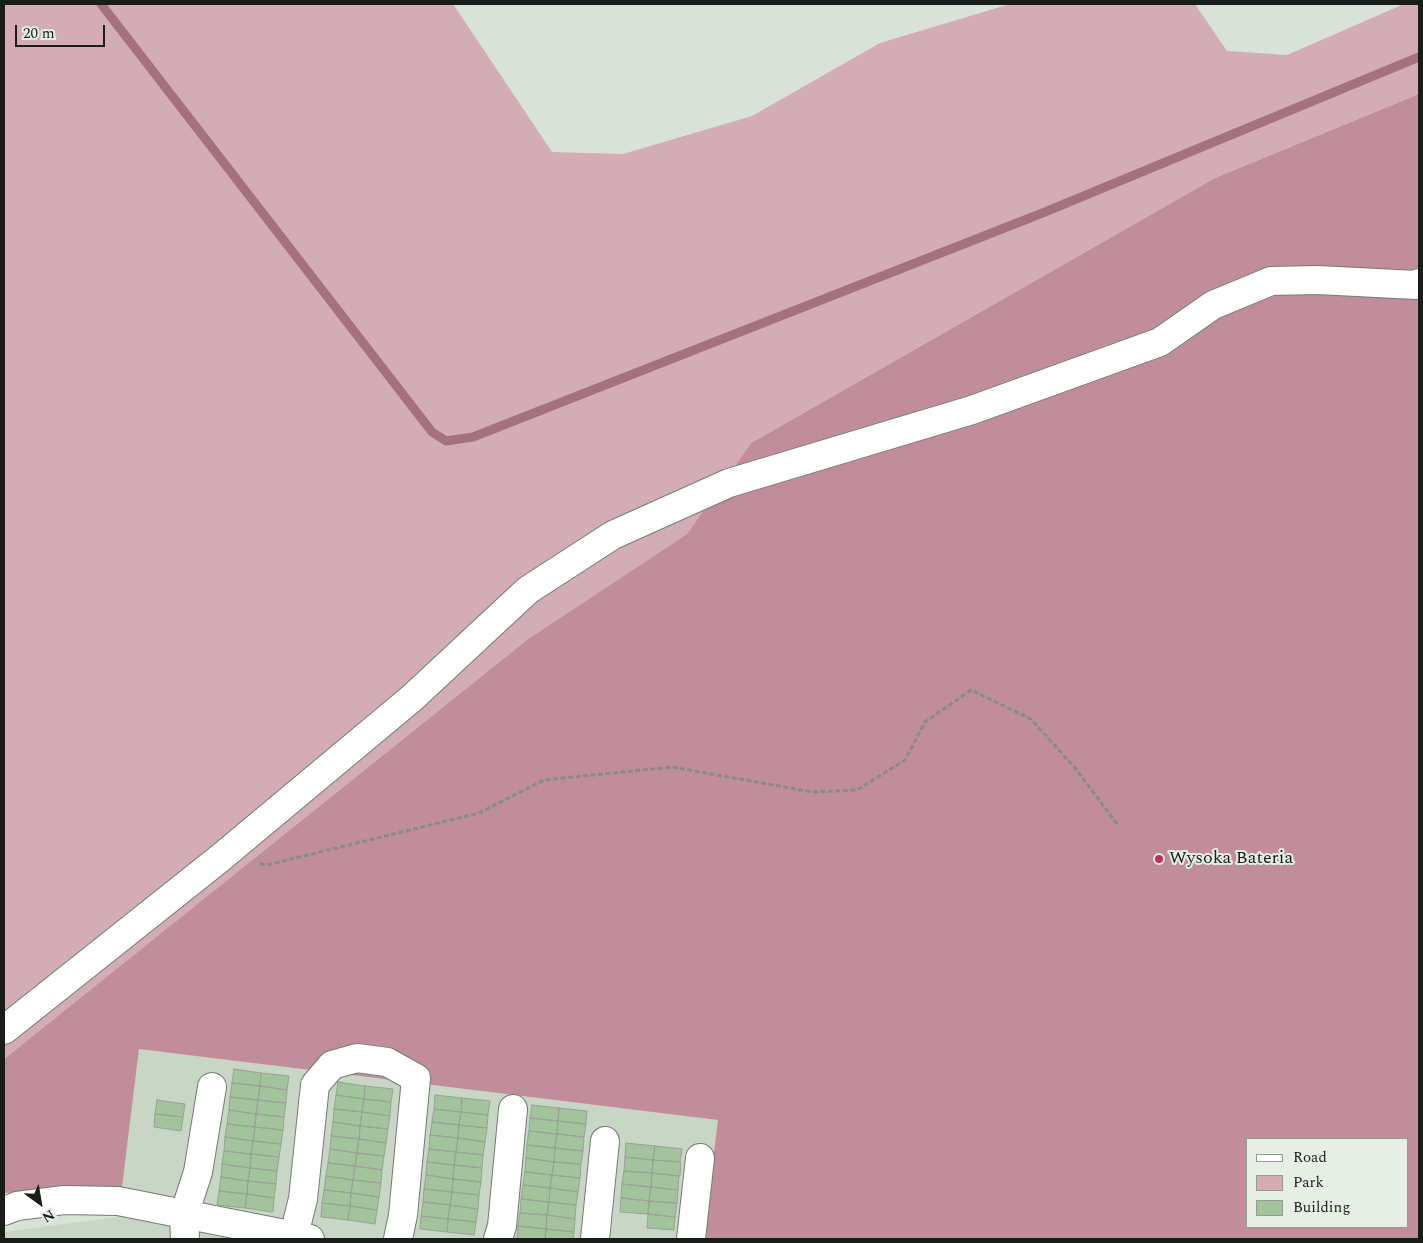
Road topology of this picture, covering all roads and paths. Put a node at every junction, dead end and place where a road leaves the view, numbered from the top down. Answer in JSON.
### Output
{"nodes":[{"id":1,"x":1419,"y":283,"type":"edge"},
{"id":2,"x":1118,"y":825,"type":"dead end"},
{"id":3,"x":219,"y":859,"type":"junction"},
{"id":4,"x":4,"y":1030,"type":"edge"},
{"id":5,"x":212,"y":1087,"type":"dead end"},
{"id":6,"x":512,"y":1109,"type":"dead end"},
{"id":7,"x":605,"y":1141,"type":"dead end"},
{"id":8,"x":700,"y":1158,"type":"dead end"},
{"id":9,"x":4,"y":1211,"type":"edge"},
{"id":10,"x":185,"y":1227,"type":"edge"},
{"id":11,"x":299,"y":1238,"type":"edge"},
{"id":12,"x":398,"y":1239,"type":"edge"},
{"id":13,"x":498,"y":1239,"type":"edge"},
{"id":14,"x":596,"y":1239,"type":"edge"},
{"id":15,"x":691,"y":1239,"type":"edge"}],
"edges":[{"from":1,"to":3,"type":"street"},
{"from":2,"to":3,"type":"path"},
{"from":3,"to":4,"type":"street"},
{"from":5,"to":10,"type":"street"},
{"from":6,"to":13,"type":"street"},
{"from":7,"to":14,"type":"street"},
{"from":8,"to":15,"type":"street"},
{"from":9,"to":10,"type":"street"},
{"from":10,"to":11,"type":"street"},
{"from":11,"to":12,"type":"street"}]}
